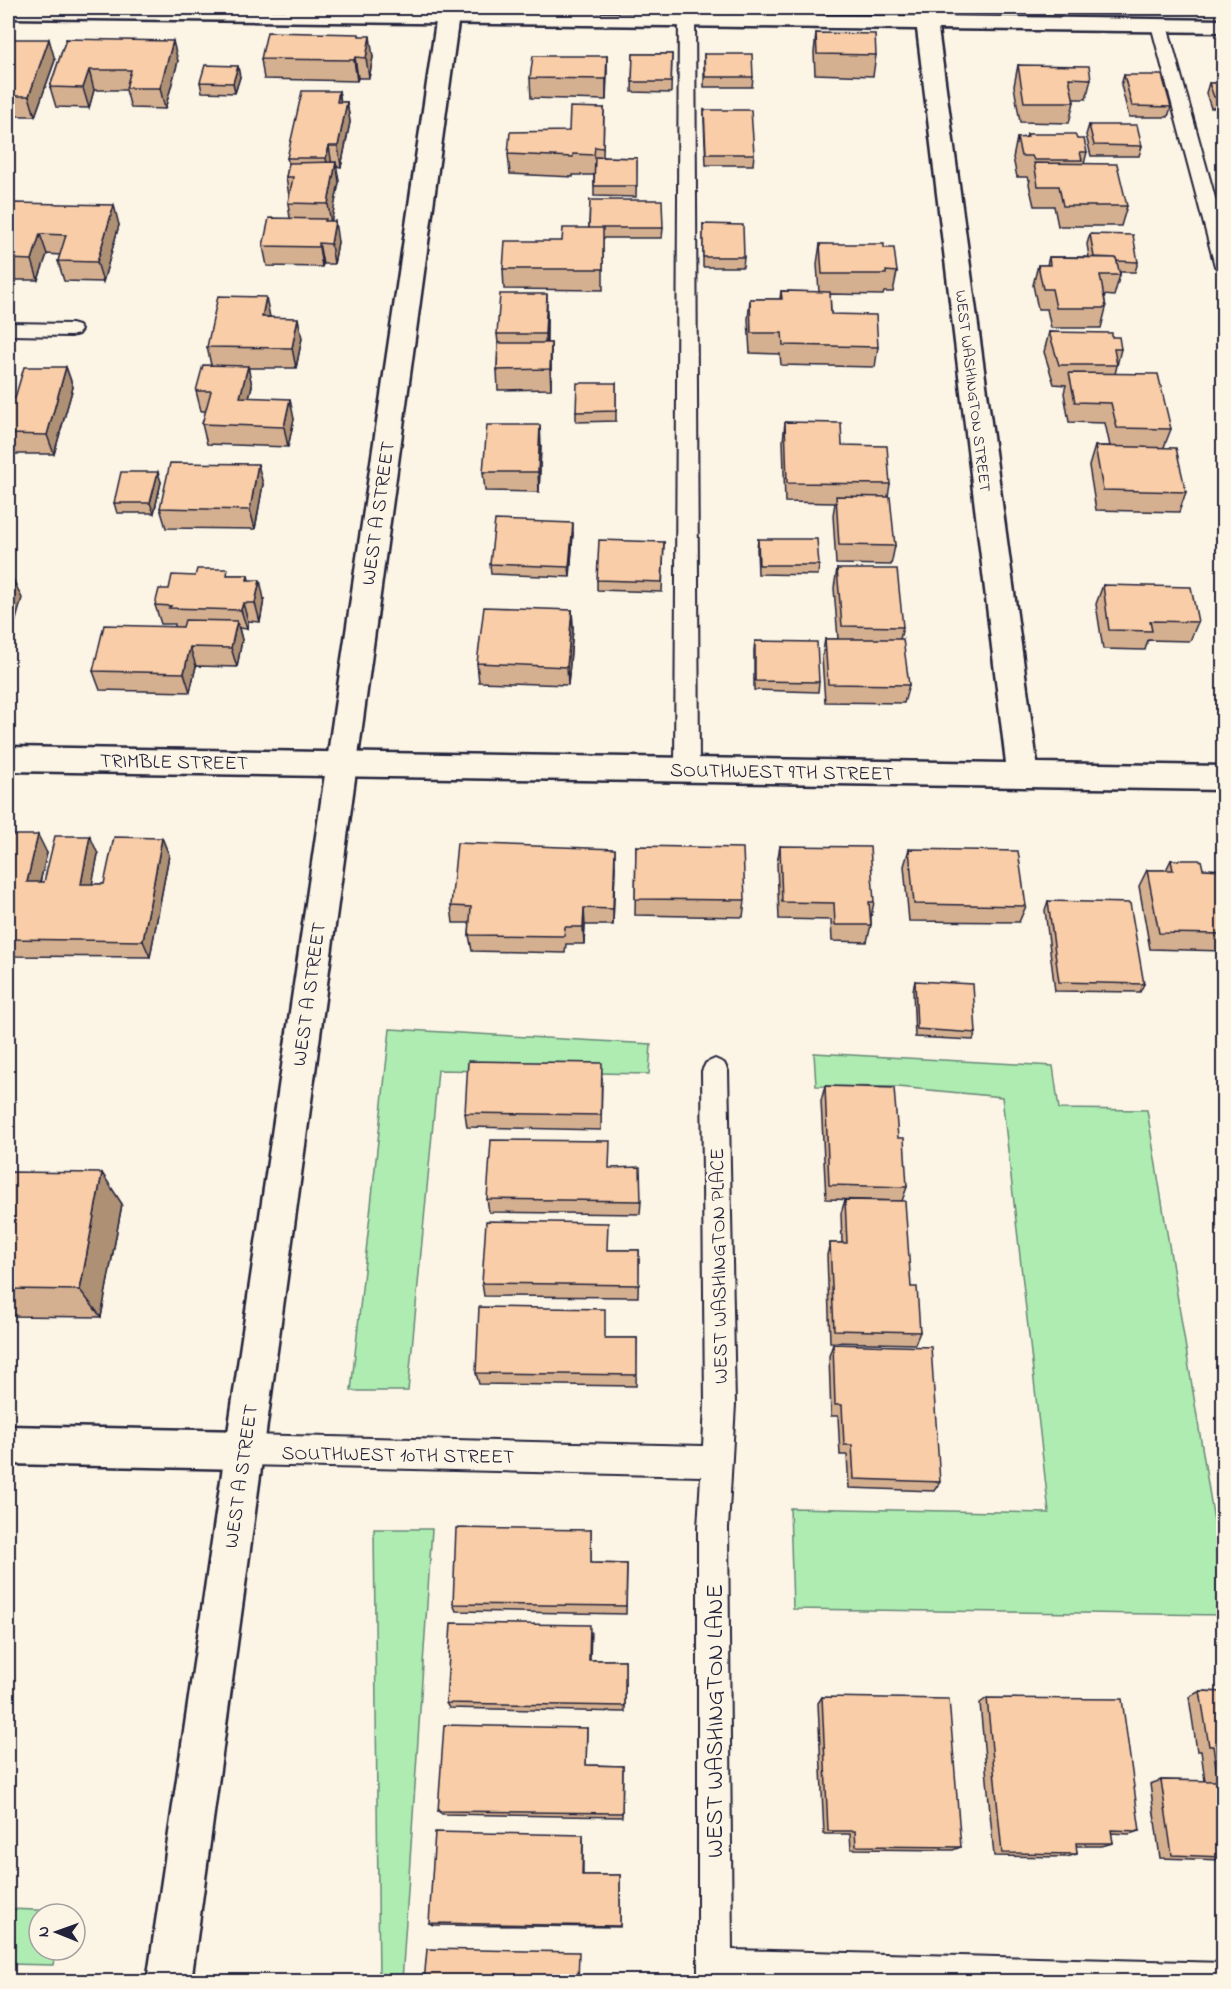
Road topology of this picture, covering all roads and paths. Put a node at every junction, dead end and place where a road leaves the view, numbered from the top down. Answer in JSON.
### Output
{"nodes":[{"id":1,"x":8,"y":12,"type":"edge"},
{"id":2,"x":448,"y":12,"type":"edge"},
{"id":3,"x":687,"y":13,"type":"edge"},
{"id":4,"x":926,"y":15,"type":"edge"},
{"id":5,"x":1159,"y":25,"type":"junction"},
{"id":6,"x":1224,"y":26,"type":"edge"},
{"id":7,"x":1224,"y":266,"type":"edge"},
{"id":8,"x":8,"y":329,"type":"edge"},
{"id":9,"x":71,"y":330,"type":"dead end"},
{"id":10,"x":8,"y":759,"type":"edge"},
{"id":11,"x":341,"y":764,"type":"junction"},
{"id":12,"x":687,"y":769,"type":"junction"},
{"id":13,"x":1023,"y":775,"type":"junction"},
{"id":14,"x":1224,"y":778,"type":"edge"},
{"id":15,"x":715,"y":1071,"type":"dead end"},
{"id":16,"x":8,"y":1445,"type":"edge"},
{"id":17,"x":243,"y":1450,"type":"junction"},
{"id":18,"x":716,"y":1461,"type":"junction"},
{"id":19,"x":715,"y":1974,"type":"edge"},
{"id":20,"x":1224,"y":1980,"type":"edge"},
{"id":21,"x":169,"y":1982,"type":"edge"}],
"edges":[{"from":1,"to":2,"type":"street"},
{"from":2,"to":3,"type":"street"},
{"from":2,"to":11,"type":"street","name":"WEST A STREET"},
{"from":3,"to":4,"type":"street"},
{"from":3,"to":12,"type":"lane"},
{"from":4,"to":5,"type":"street"},
{"from":4,"to":13,"type":"street","name":"WEST WASHINGTON STREET"},
{"from":5,"to":6,"type":"street"},
{"from":5,"to":7,"type":"lane"},
{"from":8,"to":9,"type":"lane"},
{"from":10,"to":11,"type":"street","name":"TRIMBLE STREET"},
{"from":11,"to":12,"type":"street","name":"SOUTHWEST 9TH STREET"},
{"from":11,"to":17,"type":"street","name":"WEST A STREET"},
{"from":12,"to":13,"type":"street","name":"SOUTHWEST 9TH STREET"},
{"from":13,"to":14,"type":"street","name":"SOUTHWEST 9TH STREET"},
{"from":15,"to":18,"type":"lane","name":"WEST WASHINGTON PLACE"},
{"from":16,"to":17,"type":"street","name":"SOUTHWEST 10TH STREET"},
{"from":17,"to":18,"type":"lane","name":"SOUTHWEST 10TH STREET"},
{"from":17,"to":21,"type":"street","name":"WEST A STREET"},
{"from":18,"to":19,"type":"lane","name":"WEST WASHINGTON LANE"},
{"from":19,"to":20,"type":"lane"}]}
